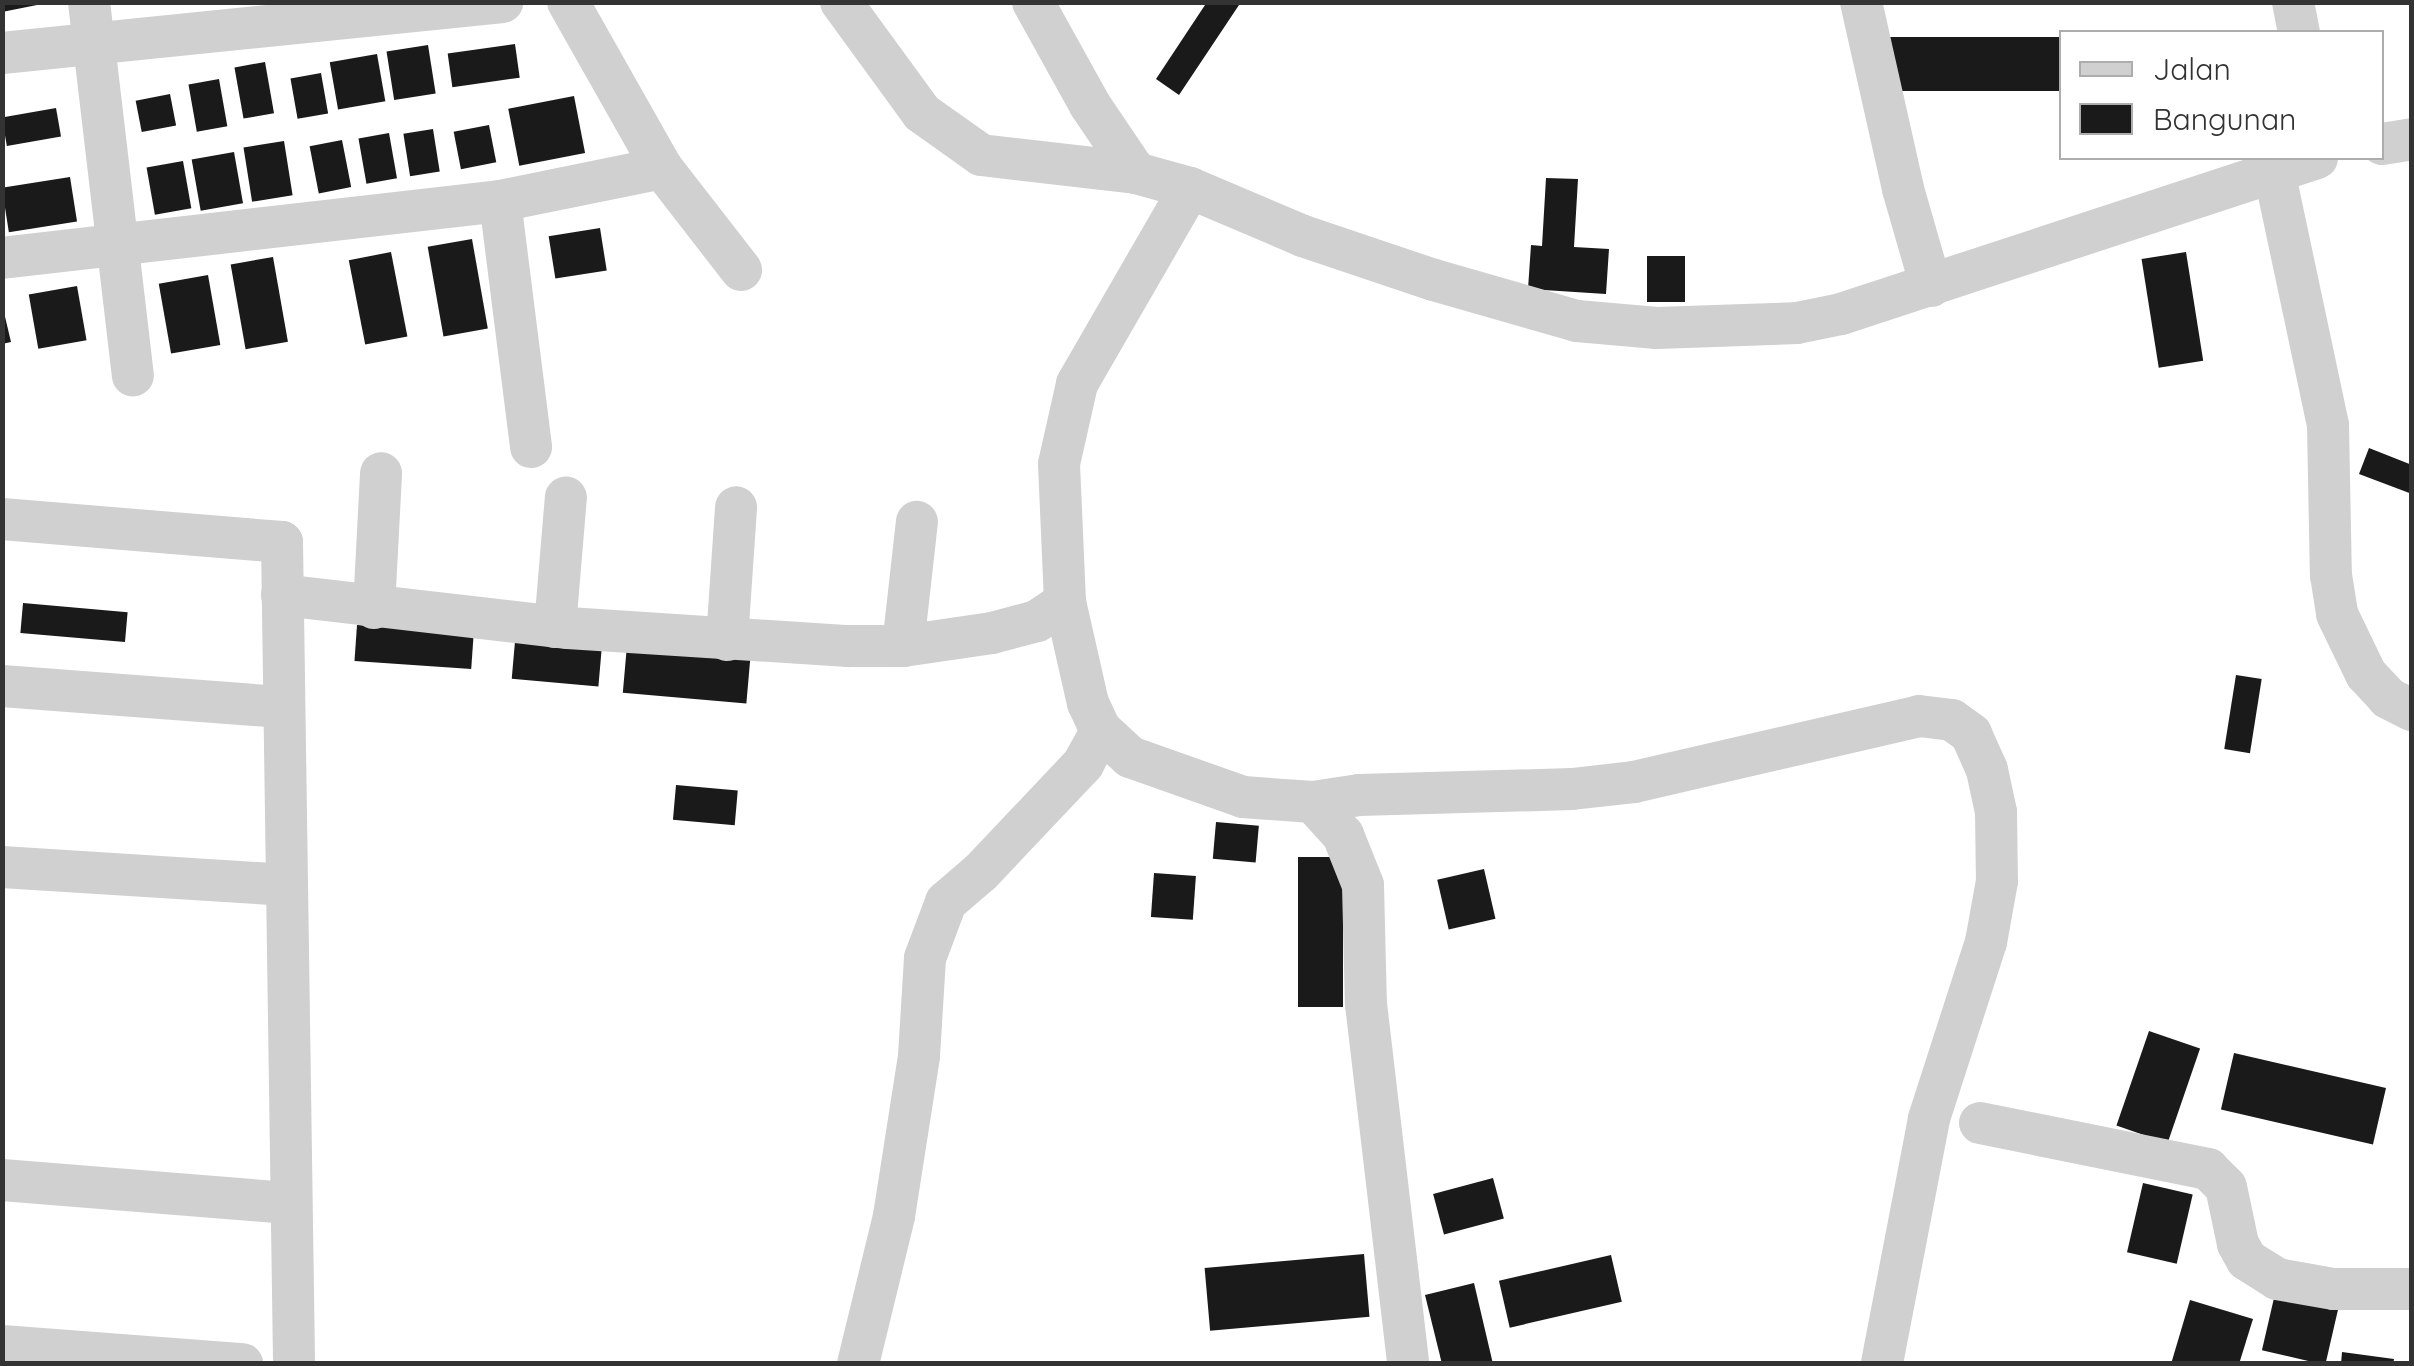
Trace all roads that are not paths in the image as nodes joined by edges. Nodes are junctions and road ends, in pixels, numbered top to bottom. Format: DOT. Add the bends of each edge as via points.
graph roads {
  1 [pos="502,2"];
  2 [pos="568,2"];
  3 [pos="841,2"];
  4 [pos="1033,2"];
  5 [pos="1862,2"];
  6 [pos="2294,2"];
  7 [pos="92,22"];
  8 [pos="2299,30"];
  9 [pos="2,53"];
  10 [pos="2412,139"];
  11 [pos="2384,144"];
  12 [pos="2310,160"];
  13 [pos="662,168"];
  14 [pos="2274,171"];
  15 [pos="1136,172"];
  16 [pos="1190,188"];
  17 [pos="500,200"];
  18 [pos="118,243"];
  19 [pos="2,258"];
  20 [pos="740,270"];
  21 [pos="1931,286"];
  22 [pos="133,375"];
  23 [pos="531,447"];
  24 [pos="380,472"];
  25 [pos="566,497"];
  26 [pos="736,507"];
  27 [pos="2,518"];
  28 [pos="917,522"];
  29 [pos="282,595"];
  30 [pos="1065,602"];
  31 [pos="374,608"];
  32 [pos="556,627"];
  33 [pos="728,640"];
  34 [pos="904,646"];
  35 [pos="2,686"];
  36 [pos="283,707"];
  37 [pos="2412,710"];
  38 [pos="1106,737"];
  39 [pos="1313,802"];
  40 [pos="2,867"];
  41 [pos="286,885"];
  42 [pos="1980,1123"];
  43 [pos="2,1180"];
  44 [pos="291,1203"];
  45 [pos="2412,1289"];
  46 [pos="2,1346"];
  47 [pos="242,1364"];
  48 [pos="294,1364"];
  49 [pos="858,1364"];
  50 [pos="1408,1364"];
  51 [pos="1882,1364"];
  1 -- 7 [label="street"];
  2 -- 13 [label="street"];
  3 -- 15 [label="street" via="922,114 954,139 982,154"];
  4 -- 15 [label="street"];
  5 -- 21 [label="street"];
  6 -- 8 [label="street"];
  7 -- 9 [label="street"];
  7 -- 18 [label="street"];
  10 -- 11 [label="street"];
  12 -- 14 [label="street"];
  13 -- 17 [label="street"];
  13 -- 20 [label="street"];
  14 -- 21 [label="street"];
  14 -- 37 [label="street" via="2328,425 2330,575 2337,614 2366,674 2388,698"];
  15 -- 16 [label="street"];
  16 -- 21 [label="street" via="1303,236 1577,322 1657,328 1797,323"];
  16 -- 30 [label="street" via="1077,384 1059,464"];
  17 -- 18 [label="street"];
  17 -- 23 [label="street"];
  18 -- 19 [label="street"];
  18 -- 22 [label="street"];
  24 -- 31 [label="street"];
  25 -- 32 [label="street"];
  26 -- 33 [label="street"];
  27 -- 29 [label="street" via="282,542"];
  28 -- 34 [label="street"];
  29 -- 31 [label="street"];
  29 -- 36 [label="street"];
  30 -- 34 [label="street" via="1037,621 992,634"];
  30 -- 38 [label="street" via="1088,703"];
  31 -- 32 [label="street"];
  32 -- 33 [label="street"];
  33 -- 34 [label="street"];
  35 -- 36 [label="street"];
  36 -- 41 [label="street"];
  38 -- 39 [label="street" via="1130,757 1243,797"];
  38 -- 49 [label="street" via="1097,738 1083,764 946,902 925,958 894,1216"];
  39 -- 50 [label="street" via="1343,834 1362,885 1366,1004"];
  39 -- 51 [label="street" via="1634,782 1918,716 1952,720 1971,734 1996,812 1997,881 1986,942 1929,1119"];
  40 -- 41 [label="street"];
  41 -- 44 [label="street"];
  42 -- 45 [label="street" via="2208,1169 2226,1187 2248,1260 2277,1279 2334,1289"];
  43 -- 44 [label="street"];
  44 -- 48 [label="street"];
  46 -- 47 [label="street"];
}
